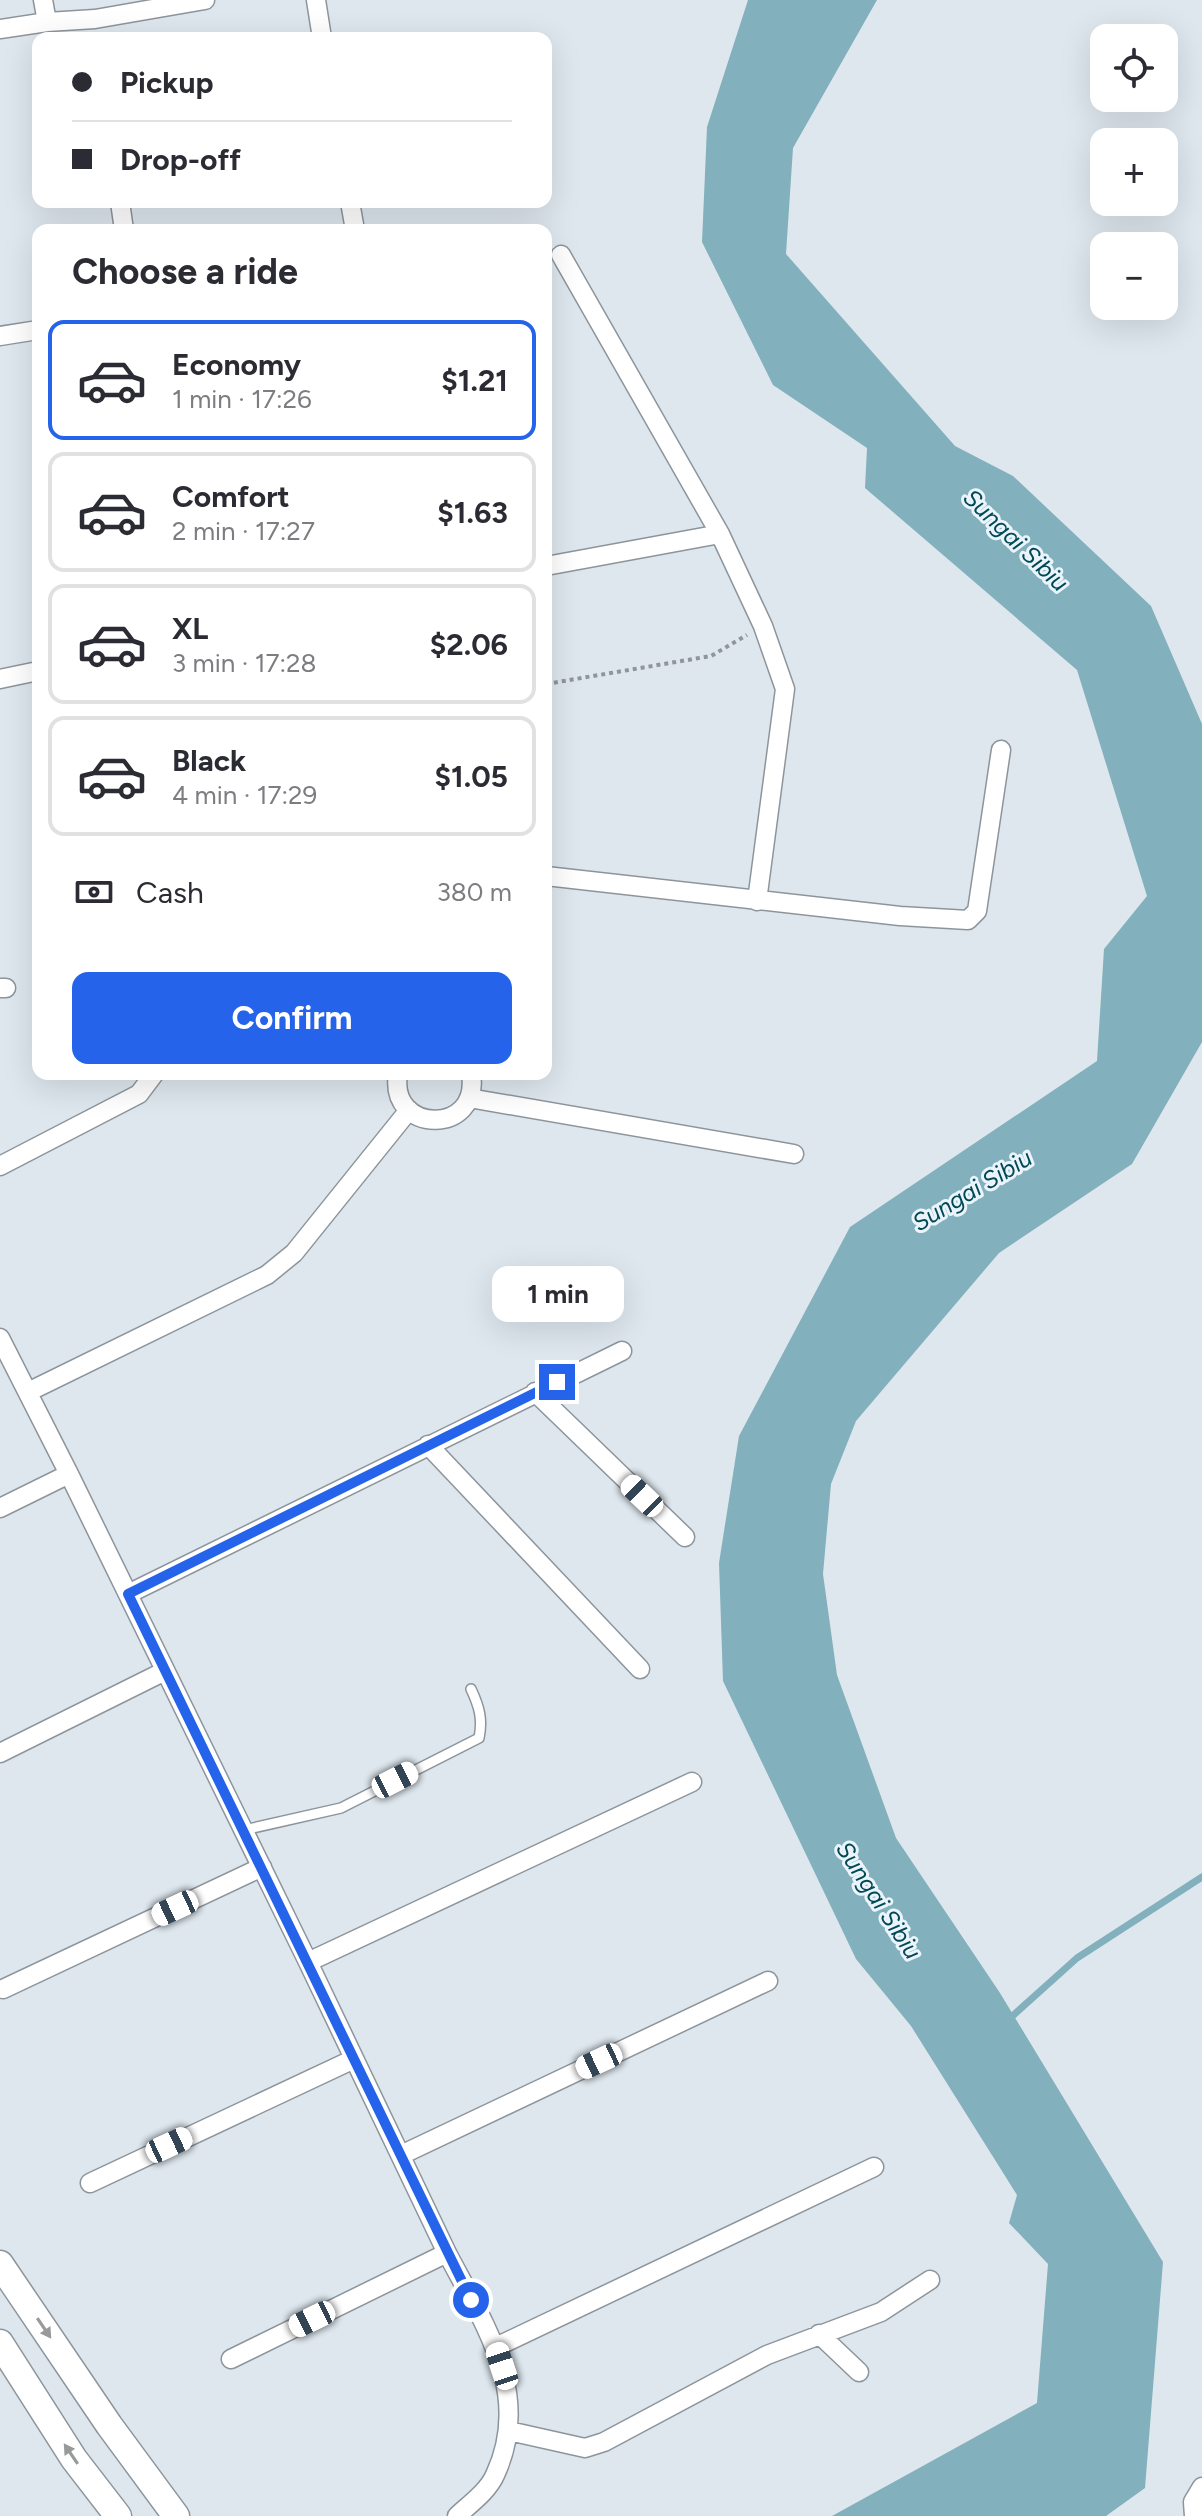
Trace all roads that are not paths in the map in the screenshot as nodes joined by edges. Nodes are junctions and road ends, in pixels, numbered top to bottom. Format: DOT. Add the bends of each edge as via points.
graph roads {
  1 [pos="43,0"];
  2 [pos="205,0"];
  3 [pos="316,0"];
  4 [pos="47,22"];
  5 [pos="0,29"];
  6 [pos="96,29"];
  7 [pos="321,32"];
  8 [pos="561,255"];
  9 [pos="32,331"];
  10 [pos="0,336"];
  11 [pos="720,534"];
  12 [pos="552,565"];
  13 [pos="32,672"];
  14 [pos="0,679"];
  15 [pos="1001,750"];
  16 [pos="552,877"];
  17 [pos="757,901"];
  18 [pos="150,1080"];
  19 [pos="399,1080"];
  20 [pos="470,1080"];
  21 [pos="469,1098"];
  22 [pos="409,1110"];
  23 [pos="794,1154"];
  24 [pos="0,1166"];
  25 [pos="0,1338"];
  26 [pos="622,1351"];
  27 [pos="28,1392"];
  28 [pos="535,1392"];
  29 [pos="428,1445"];
  30 [pos="69,1474"];
  31 [pos="0,1508"];
  32 [pos="685,1537"];
  33 [pos="128,1594"];
  34 [pos="640,1669"];
  35 [pos="165,1671"];
  36 [pos="471,1689"];
  37 [pos="0,1753"];
  38 [pos="692,1782"];
  39 [pos="244,1830"];
  40 [pos="262,1867"];
  41 [pos="308,1962"];
  42 [pos="768,1981"];
  43 [pos="3,1989"];
  44 [pos="354,2059"];
  45 [pos="401,2155"];
  46 [pos="874,2167"];
  47 [pos="90,2183"];
  48 [pos="447,2253"];
  49 [pos="0,2264"];
  50 [pos="930,2280"];
  51 [pos="819,2334"];
  52 [pos="0,2343"];
  53 [pos="496,2347"];
  54 [pos="231,2359"];
  55 [pos="859,2372"];
  56 [pos="509,2431"];
  57 [pos="1202,2487"];
  58 [pos="118,2516"];
  59 [pos="176,2516"];
  60 [pos="457,2516"];
  61 [pos="1194,2516"];
  1 -- 4 [label="street"];
  2 -- 6 [label="street"];
  3 -- 7 [label="street"];
  4 -- 5 [label="street"];
  4 -- 6 [label="street"];
  8 -- 11 [label="street"];
  9 -- 10 [label="street"];
  11 -- 12 [label="street"];
  11 -- 17 [label="street" via="763,626 785,689"];
  13 -- 14 [label="street"];
  15 -- 17 [label="street" via="977,911 968,920"];
  16 -- 17 [label="street"];
  18 -- 24 [label="street" via="139,1094"];
  19 -- 22 [label="street" via="400,1097"];
  20 -- 21 [label="street"];
  21 -- 22 [label="street" via="443,1120 421,1118"];
  21 -- 23 [label="street"];
  22 -- 27 [label="street" via="294,1253 267,1275"];
  25 -- 27 [label="street"];
  26 -- 28 [label="street"];
  27 -- 30 [label="street"];
  28 -- 29 [label="street"];
  28 -- 32 [label="street"];
  29 -- 33 [label="street"];
  29 -- 34 [label="street"];
  30 -- 31 [label="street"];
  30 -- 33 [label="street"];
  33 -- 35 [label="street"];
  35 -- 37 [label="street"];
  35 -- 39 [label="street"];
  36 -- 39 [label="lane" via="480,1711 479,1738 341,1808"];
  38 -- 41 [label="street"];
  39 -- 40 [label="street"];
  40 -- 41 [label="street"];
  40 -- 43 [label="street"];
  41 -- 44 [label="street"];
  42 -- 45 [label="street"];
  44 -- 45 [label="street"];
  44 -- 47 [label="street"];
  45 -- 48 [label="street"];
  46 -- 53 [label="street"];
  48 -- 53 [label="street"];
  48 -- 54 [label="street"];
  49 -- 59 [label="street, one-way"];
  50 -- 51 [label="street" via="881,2312"];
  51 -- 55 [label="street"];
  51 -- 56 [label="street" via="585,2448"];
  58 -- 52 [label="street, one-way" via="74,2459"];
  53 -- 56 [label="street" via="507,2384"];
  56 -- 60 [label="street" via="495,2477"];
  57 -- 61 [label="street" via="1193,2502"];
}
